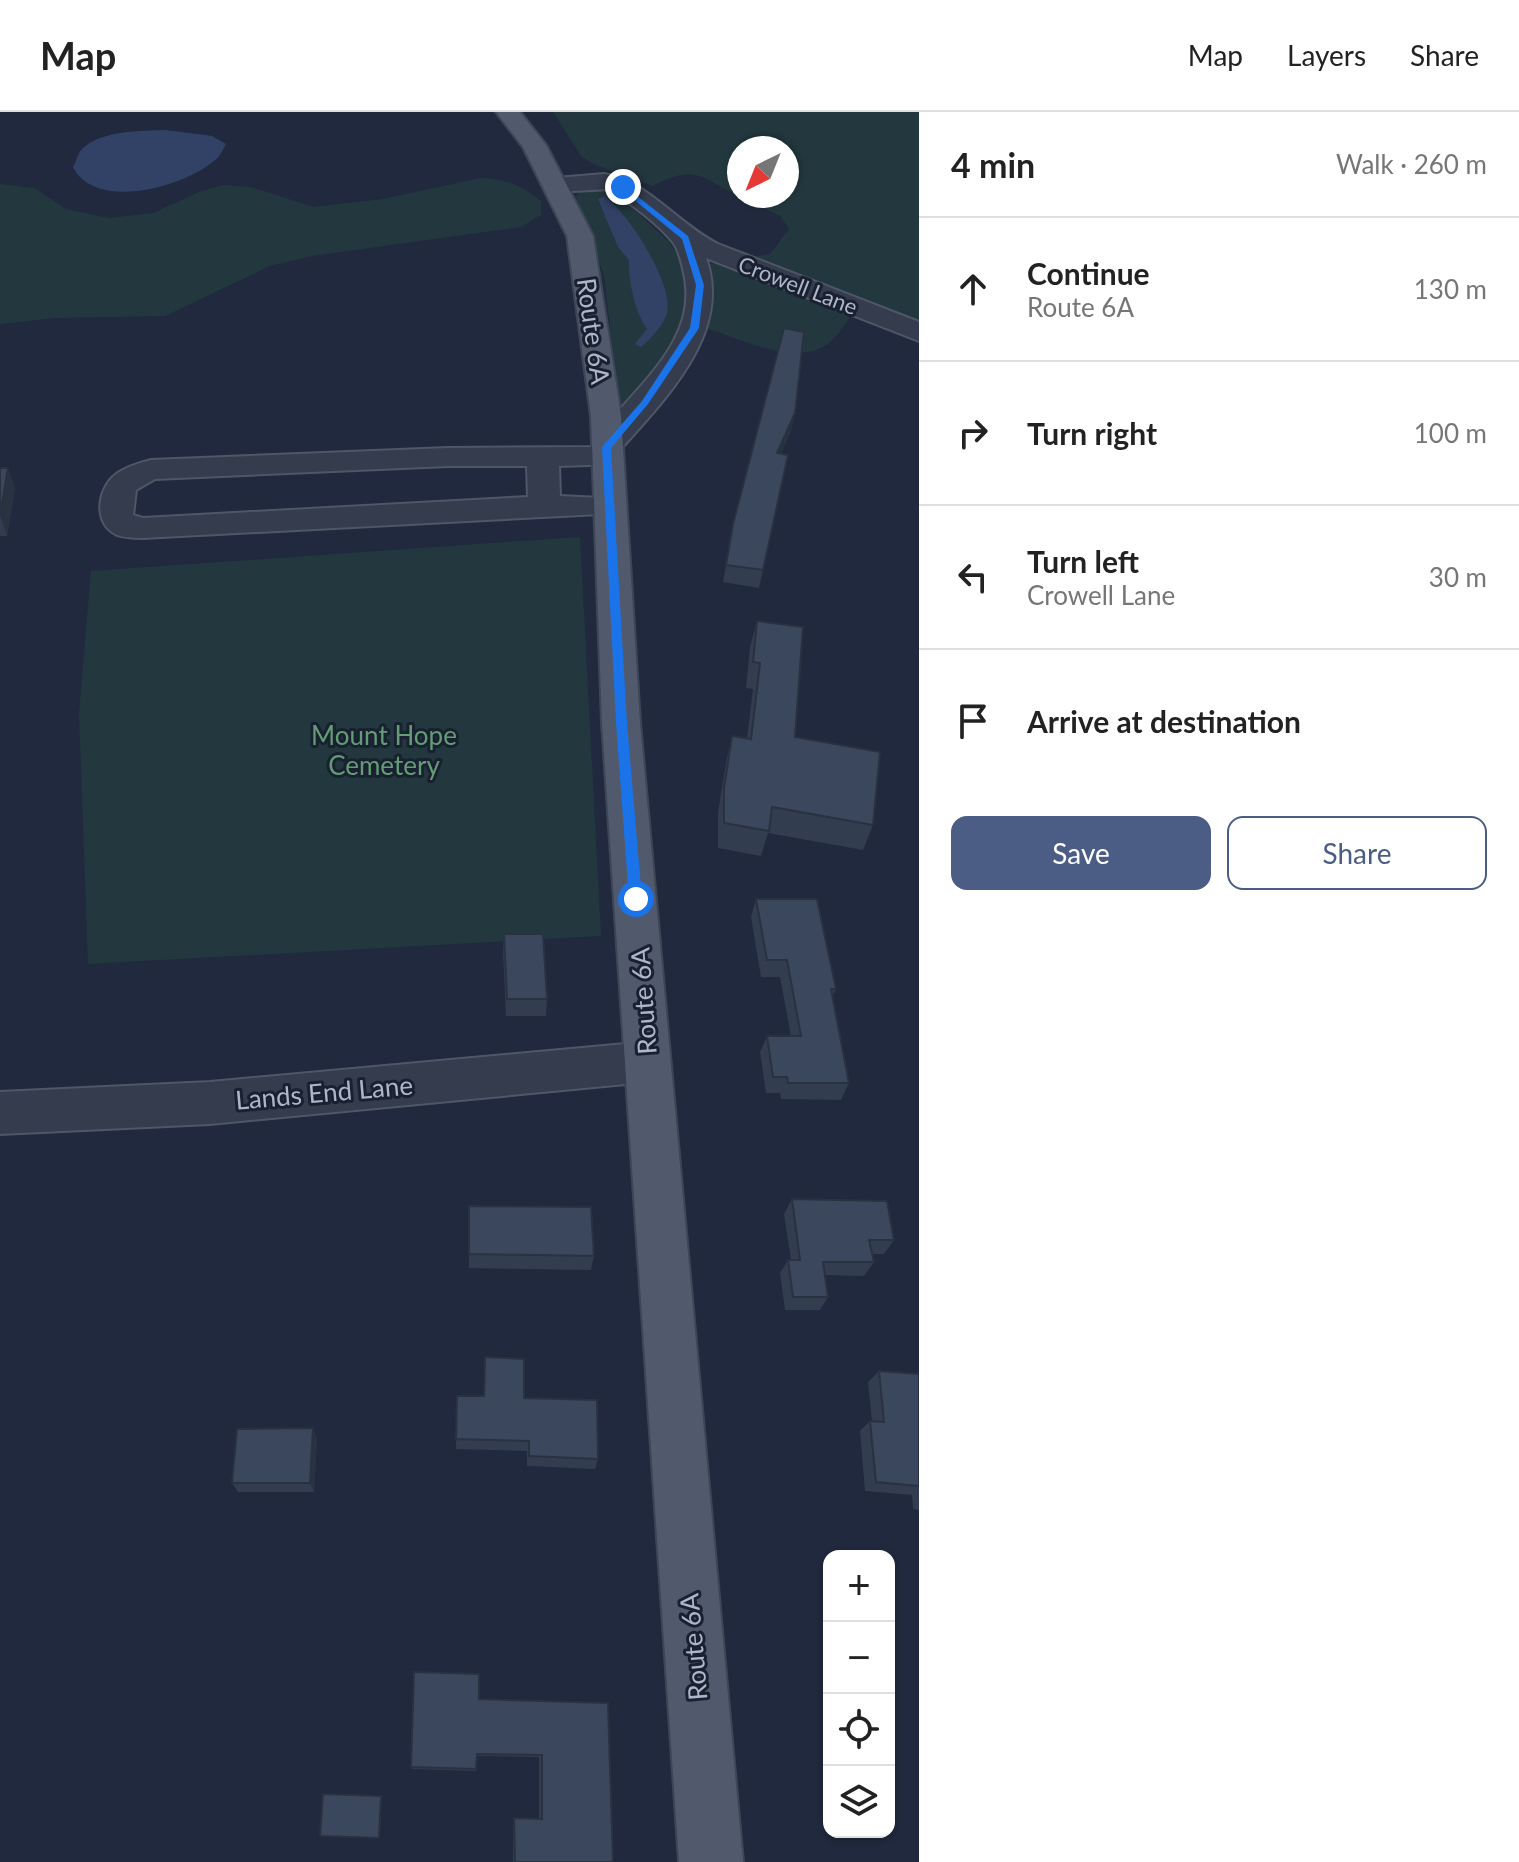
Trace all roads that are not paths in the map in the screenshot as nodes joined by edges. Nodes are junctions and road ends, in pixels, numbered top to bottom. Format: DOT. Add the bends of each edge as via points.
graph roads {
  1 [pos="508,112"];
  2 [pos="554,184"];
  3 [pos="685,238"];
  4 [pos="919,332"];
  5 [pos="607,452"];
  6 [pos="543,456"];
  7 [pos="544,506"];
  8 [pos="608,506"];
  9 [pos="647,1062"];
  10 [pos="0,1113"];
  11 [pos="711,1862"];
  1 -- 2 [label="main road, Route 6A" via="534,145"];
  2 -- 3 [label="street, Crowell Lane" via="618,183"];
  2 -- 5 [label="main road, Route 6A" via="580,236"];
  3 -- 4 [label="street, Crowell Lane"];
  3 -- 5 [label="street" via="700,285 694,328"];
  5 -- 6 [label="street"];
  5 -- 8 [label="main road, Route 6A"];
  6 -- 7 [label="street"];
  6 -- 7 [label="street" via="167,469 137,475 124,482 116,496 117,519 127,527 143,528"];
  7 -- 8 [label="street"];
  8 -- 9 [label="main road, Route 6A"];
  9 -- 10 [label="street, Lands End Lane" via="210,1103"];
  9 -- 11 [label="main road, Route 6A"];
}
